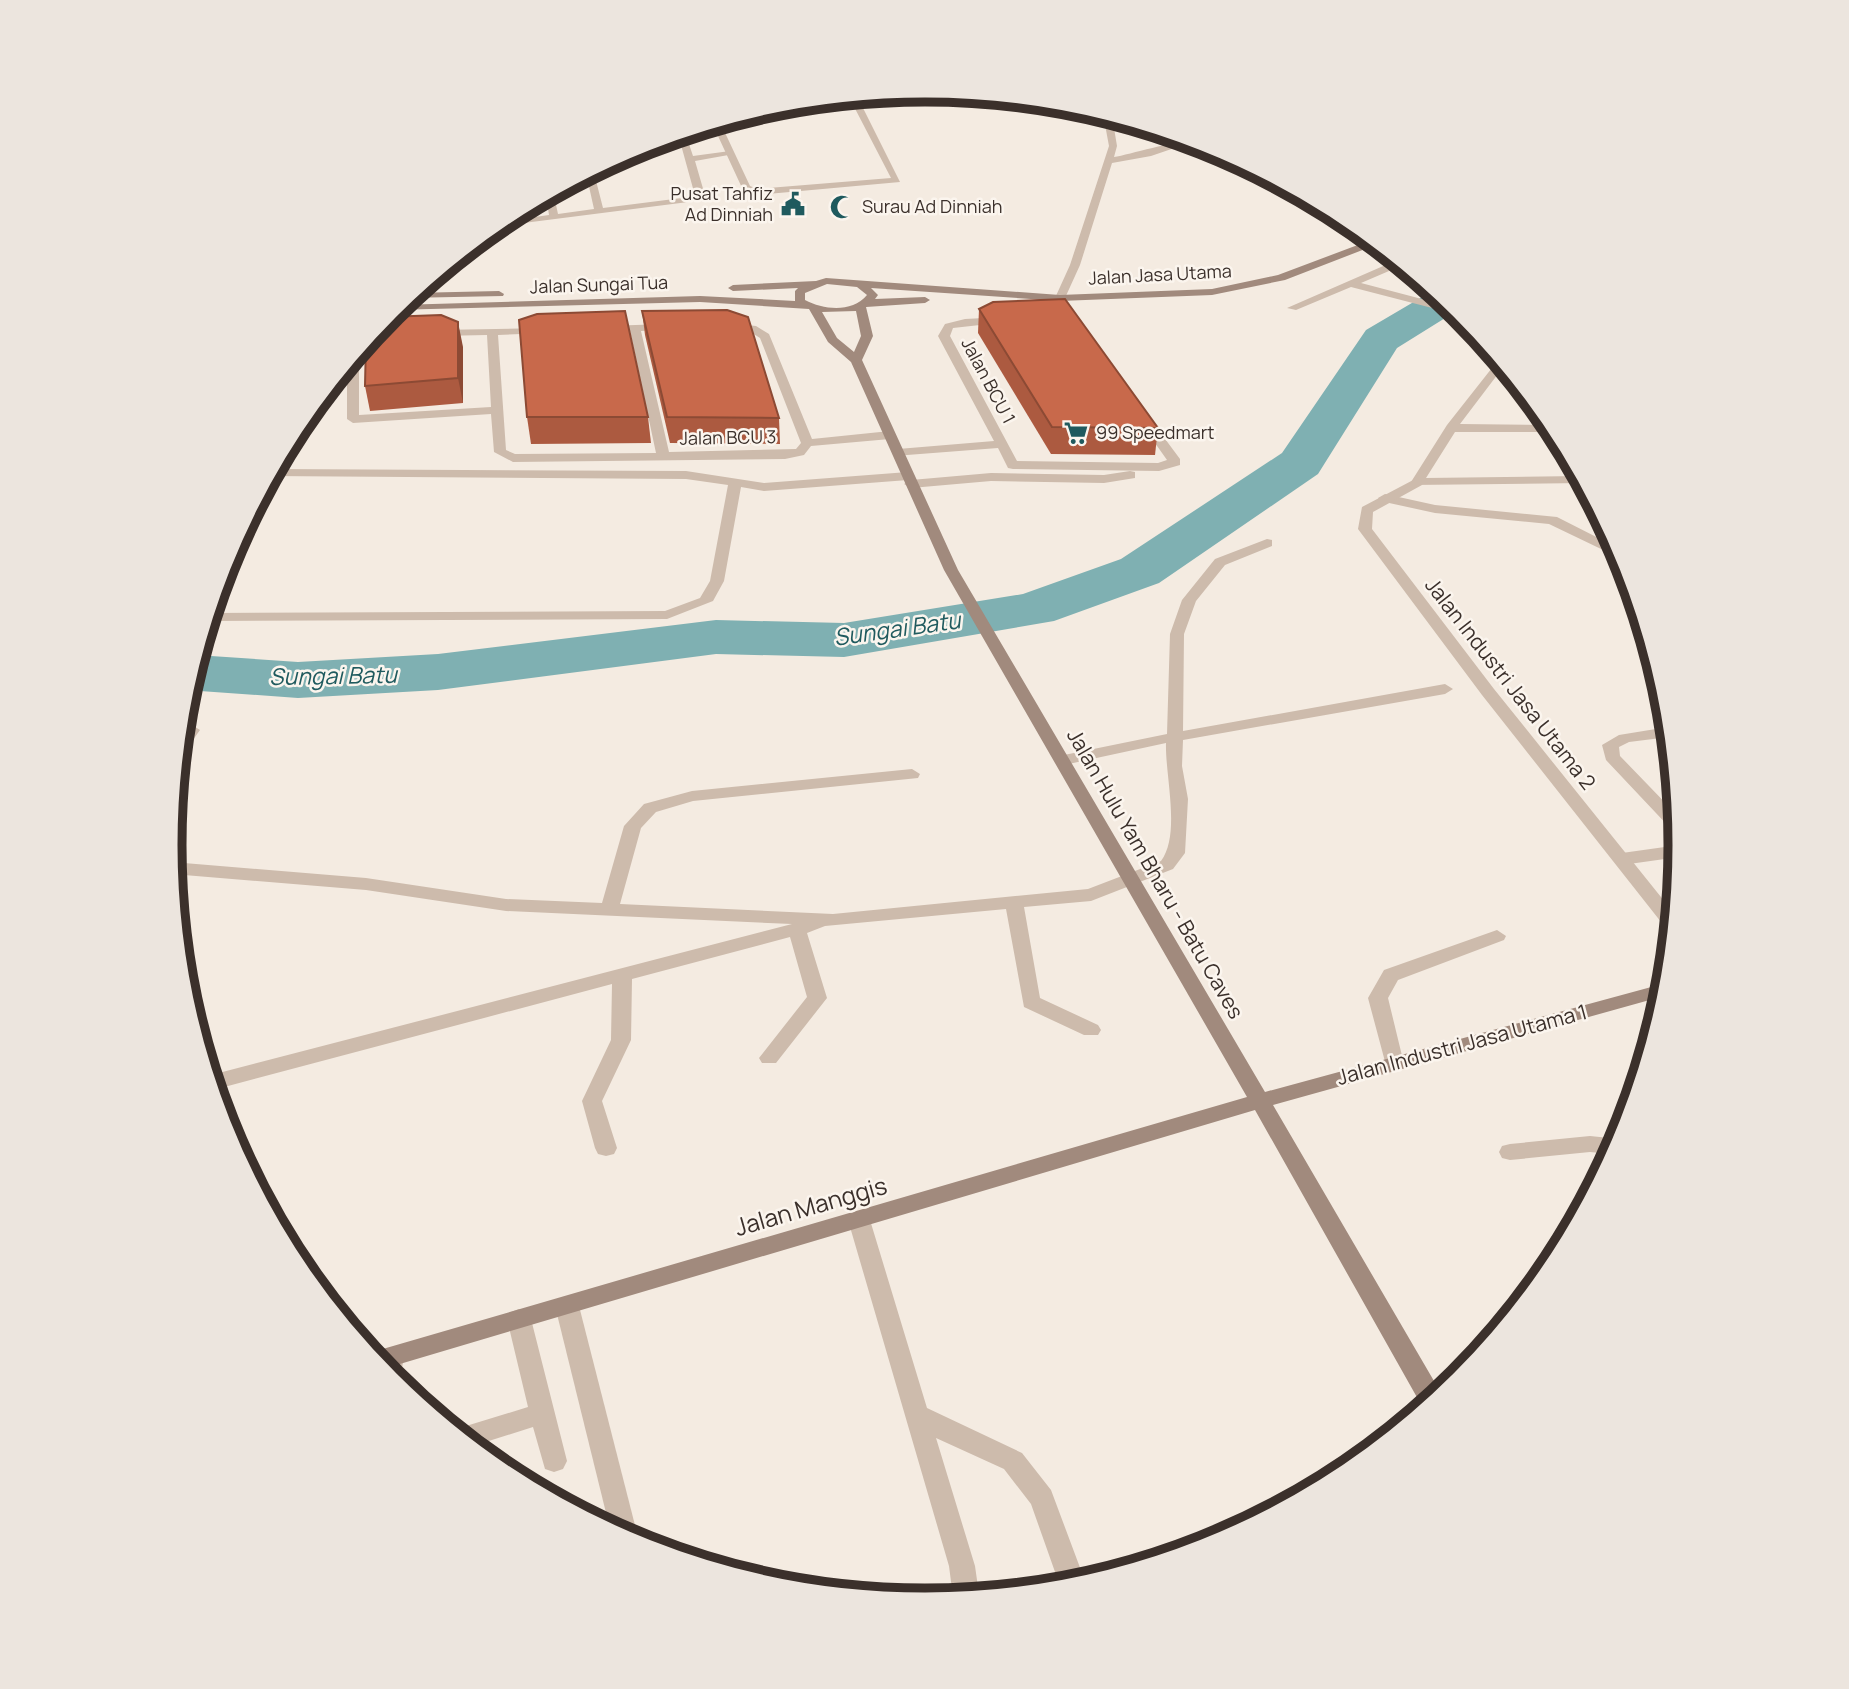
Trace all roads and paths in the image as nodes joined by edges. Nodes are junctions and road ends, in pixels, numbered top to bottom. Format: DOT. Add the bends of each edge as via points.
graph roads {
  1 [pos="858,105"];
  2 [pos="1109,125"];
  3 [pos="720,131"];
  4 [pos="685,142"];
  5 [pos="1175,145"];
  6 [pos="730,154"];
  7 [pos="690,159"];
  8 [pos="1107,161"];
  9 [pos="592,180"];
  10 [pos="551,202"];
  11 [pos="598,211"];
  12 [pos="554,217"];
  13 [pos="521,222"];
  14 [pos="1364,246"];
  15 [pos="1390,266"];
  16 [pos="1350,283"];
  17 [pos="815,284"];
  18 [pos="860,284"];
  19 [pos="425,296"];
  20 [pos="1022,296"];
  21 [pos="1060,299"];
  22 [pos="864,304"];
  23 [pos="810,306"];
  24 [pos="412,307"];
  25 [pos="1437,307"];
  26 [pos="1292,308"];
  27 [pos="1017,319"];
  28 [pos="712,326"];
  29 [pos="673,327"];
  30 [pos="635,328"];
  31 [pos="1077,328"];
  32 [pos="596,329"];
  33 [pos="557,331"];
  34 [pos="492,332"];
  35 [pos="421,334"];
  36 [pos="856,360"];
  37 [pos="1495,369"];
  38 [pos="353,370"];
  39 [pos="1134,406"];
  40 [pos="498,410"];
  41 [pos="1451,428"];
  42 [pos="1540,429"];
  43 [pos="890,435"];
  44 [pos="807,443"];
  45 [pos="1002,444"];
  46 [pos="898,453"];
  47 [pos="663,456"];
  48 [pos="281,473"];
  49 [pos="1133,474"];
  50 [pos="910,480"];
  51 [pos="1572,480"];
  52 [pos="1417,481"];
  53 [pos="735,484"];
  54 [pos="1385,498"];
  55 [pos="1267,543"];
  56 [pos="1605,547"];
  57 [pos="218,617"];
  58 [pos="1444,690"];
  59 [pos="1659,733"];
  60 [pos="1174,737"];
  61 [pos="1064,760"];
  62 [pos="912,774"];
  63 [pos="1667,814"];
  64 [pos="1668,853"];
  65 [pos="1622,859"];
  66 [pos="183,869"];
  67 [pos="1133,878"];
  68 [pos="1014,904"];
  69 [pos="608,909"];
  70 [pos="1664,913"];
  71 [pos="833,919"];
  72 [pos="797,929"];
  73 [pos="1497,936"];
  74 [pos="622,975"];
  75 [pos="1652,993"];
  76 [pos="1091,1030"];
  77 [pos="769,1058"];
  78 [pos="1394,1064"];
  79 [pos="220,1081"];
  80 [pos="1259,1101"];
  81 [pos="1606,1139"];
  82 [pos="1590,1144"];
  83 [pos="1604,1145"];
  84 [pos="606,1148"];
  85 [pos="1510,1152"];
  86 [pos="859,1220"];
  87 [pos="567,1306"];
  88 [pos="519,1319"];
  89 [pos="392,1363"];
  90 [pos="1427,1392"];
  91 [pos="541,1414"];
  92 [pos="915,1414"];
  93 [pos="473,1435"];
  94 [pos="554,1461"];
  95 [pos="621,1523"];
  96 [pos="1069,1573"];
  97 [pos="965,1586"];
  1 -- 6 [label="street" via="897,180 756,192 746,188"];
  2 -- 8 [label="street" via="1113,146"];
  3 -- 6 [label="street"];
  4 -- 7 [label="street"];
  5 -- 8 [label="street"];
  6 -- 7 [label="street"];
  7 -- 11 [label="street" via="699,192 693,199"];
  8 -- 21 [label="street"];
  9 -- 11 [label="street"];
  10 -- 12 [label="street"];
  11 -- 12 [label="street"];
  12 -- 13 [label="street"];
  14 -- 21 [label="main road, Jalan Jasa Utama" via="1249,287"];
  15 -- 16 [label="street"];
  16 -- 25 [label="street"];
  16 -- 26 [label="street"];
  17 -- 18 [label="main road, Jalan Sungai Tua"];
  17 -- 19 [label="main road, Jalan Sungai Tua"];
  17 -- 23 [label="main road" via="800,291 800,301"];
  18 -- 20 [label="main road, Jalan Jasa Utama"];
  18 -- 22 [label="main road" via="873,295"];
  20 -- 21 [label="main road, Jalan Jasa Utama"];
  20 -- 22 [label="main road, Jalan Jasa Utama"];
  21 -- 31 [label="street" via="1062,317"];
  22 -- 23 [label="main road, Jalan Sungai Tua" via="837,310"];
  22 -- 36 [label="main road" via="867,336"];
  23 -- 24 [label="main road, Jalan Sungai Tua" via="700,299"];
  23 -- 36 [label="main road, Jalan Hulu Yam Bharu - Batu Caves" via="832,340"];
  27 -- 45 [label="street, Jalan BCU 1" via="965,322 948,326 944,336"];
  28 -- 44 [label="street, Jalan BCU 3" via="752,328 765,336"];
  29 -- 30 [label="street"];
  30 -- 32 [label="street"];
  30 -- 47 [label="street"];
  33 -- 34 [label="street"];
  34 -- 35 [label="street"];
  34 -- 40 [label="street, Jalan BCU 3"];
  36 -- 43 [label="main road, Jalan Hulu Yam Bharu - Batu Caves"];
  37 -- 41 [label="street"];
  38 -- 40 [label="street" via="354,419"];
  39 -- 45 [label="street, Jalan BCU 1" via="1175,461 1158,467 1013,464"];
  40 -- 47 [label="street, Jalan BCU 3" via="500,452 513,458"];
  41 -- 42 [label="street"];
  41 -- 52 [label="street"];
  43 -- 44 [label="street"];
  43 -- 46 [label="main road, Jalan Hulu Yam Bharu - Batu Caves"];
  44 -- 47 [label="street, Jalan BCU 3" via="800,452 785,455"];
  45 -- 46 [label="street"];
  46 -- 50 [label="main road, Jalan Hulu Yam Bharu - Batu Caves"];
  48 -- 53 [label="street" via="686,475"];
  49 -- 50 [label="street" via="1104,480"];
  50 -- 53 [label="street"];
  50 -- 61 [label="main road, Jalan Hulu Yam Bharu - Batu Caves" via="951,570"];
  51 -- 52 [label="street"];
  52 -- 54 [label="street, Jalan Industri Jasa Utama 2"];
  53 -- 57 [label="street" via="717,581 706,601 667,615"];
  54 -- 56 [label="street" via="1435,509 1552,520"];
  54 -- 65 [label="street, Jalan Industri Jasa Utama 2" via="1367,510 1365,529"];
  55 -- 60 [label="street" via="1220,562 1188,600 1177,634"];
  58 -- 60 [label="street"];
  59 -- 63 [label="street" via="1610,745 1612,757"];
  60 -- 61 [label="street"];
  60 -- 67 [label="street" via="1180,799 1176,853 1167,865"];
  61 -- 67 [label="main road, Jalan Hulu Yam Bharu - Batu Caves"];
  62 -- 69 [label="street" via="692,796 650,808 633,826"];
  64 -- 65 [label="street"];
  65 -- 70 [label="street, Jalan Industri Jasa Utama 2"];
  66 -- 69 [label="street" via="366,884 506,905"];
  67 -- 68 [label="street" via="1091,895"];
  67 -- 80 [label="main road, Jalan Hulu Yam Bharu - Batu Caves"];
  68 -- 71 [label="street"];
  68 -- 76 [label="street" via="1031,1002"];
  69 -- 71 [label="street"];
  71 -- 72 [label="street"];
  72 -- 74 [label="street"];
  72 -- 77 [label="street" via="817,999"];
  73 -- 78 [label="street" via="1391,975 1378,998"];
  74 -- 79 [label="street"];
  74 -- 84 [label="street" via="621,1040 592,1101"];
  75 -- 78 [label="main road, Jalan Industri Jasa Utama 1"];
  78 -- 80 [label="main road, Jalan Industri Jasa Utama 1"];
  80 -- 86 [label="main road, Jalan Manggis"];
  80 -- 90 [label="main road, Jalan Hulu Yam Bharu - Batu Caves"];
  81 -- 82 [label="street"];
  82 -- 83 [label="street"];
  82 -- 85 [label="street"];
  86 -- 87 [label="main road, Jalan Manggis"];
  86 -- 92 [label="street"];
  87 -- 88 [label="main road, Jalan Manggis"];
  87 -- 95 [label="street"];
  88 -- 89 [label="main road, Jalan Manggis"];
  88 -- 91 [label="street"];
  91 -- 93 [label="street"];
  91 -- 94 [label="street"];
  92 -- 96 [label="street" via="1013,1461 1042,1498"];
  92 -- 97 [label="street"];
}
